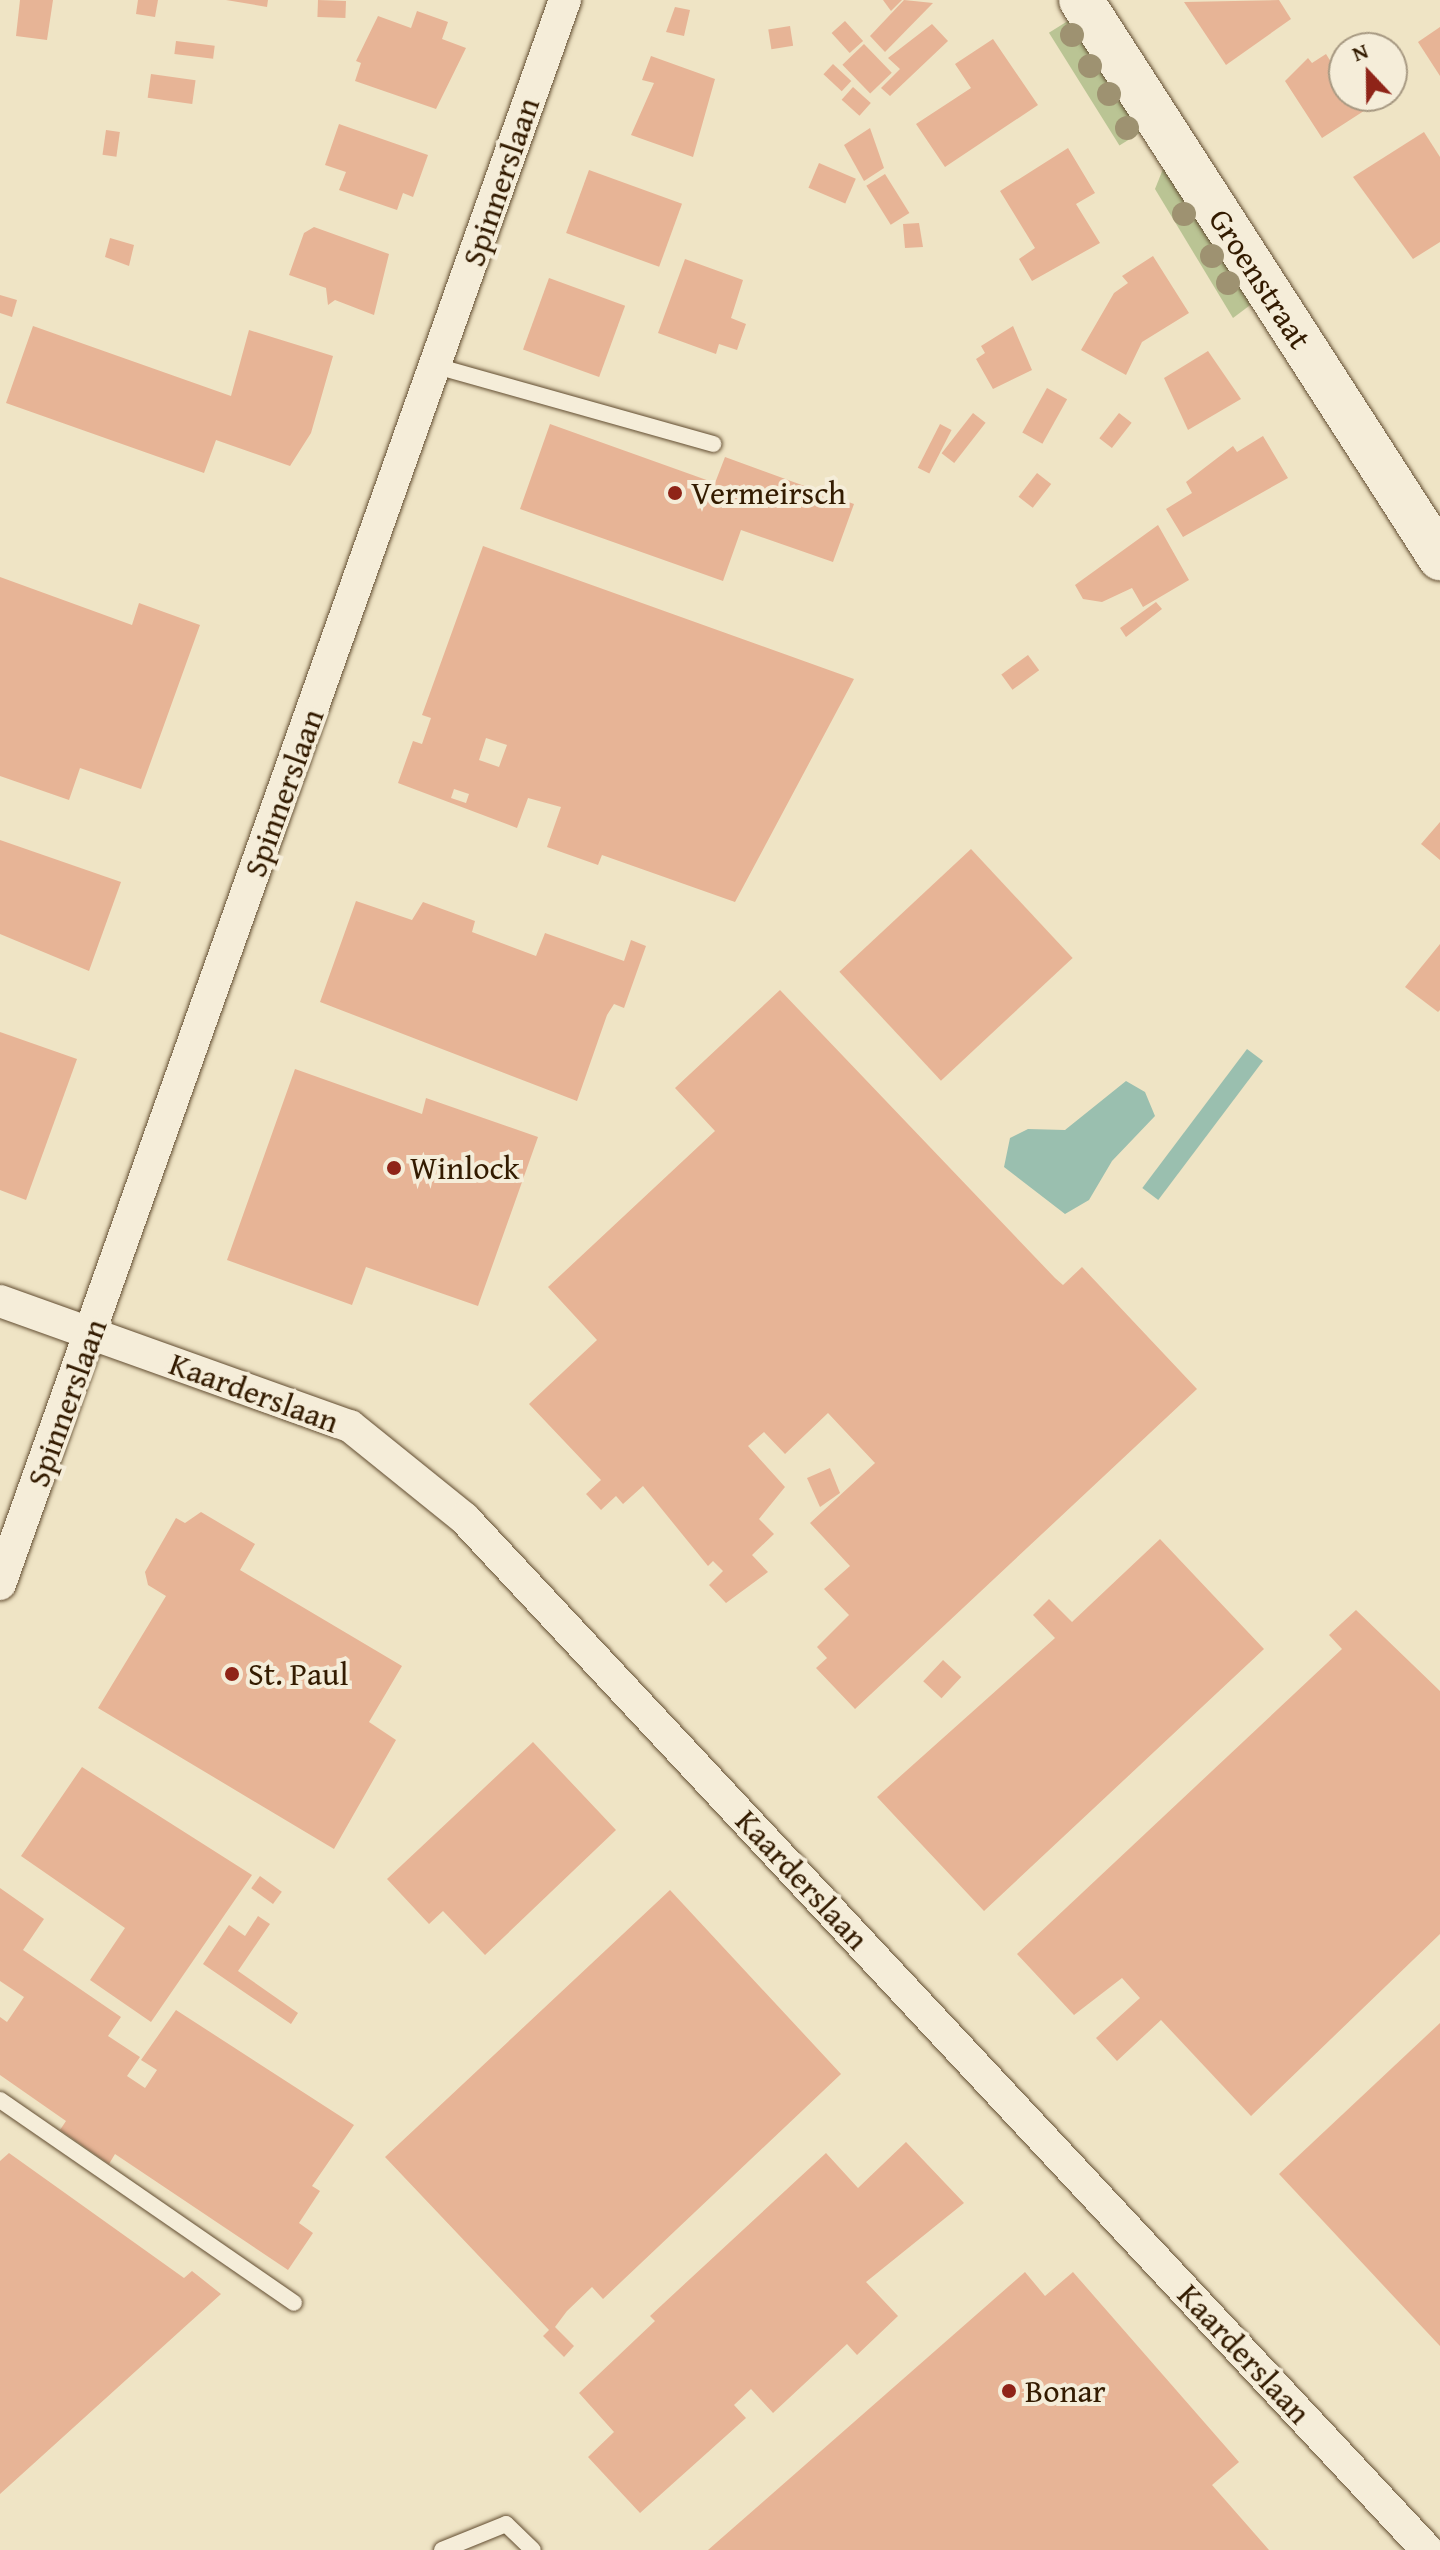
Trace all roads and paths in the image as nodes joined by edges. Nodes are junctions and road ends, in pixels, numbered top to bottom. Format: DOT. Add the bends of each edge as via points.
graph roads {
  1 [pos="565,0"];
  2 [pos="1081,0"];
  3 [pos="436,366"];
  4 [pos="713,444"];
  5 [pos="1440,558"];
  6 [pos="0,1301"];
  7 [pos="92,1335"];
  8 [pos="0,1584"];
  9 [pos="0,2100"];
  10 [pos="294,2303"];
  11 [pos="442,2550"];
  12 [pos="533,2550"];
  13 [pos="1427,2550"];
  1 -- 3 [label="street, Spinnerslaan"];
  2 -- 5 [label="street, Groenstraat"];
  3 -- 4 [label="lane"];
  3 -- 7 [label="street, Spinnerslaan"];
  6 -- 7 [label="street, Kaarderslaan"];
  7 -- 8 [label="street, Spinnerslaan"];
  7 -- 13 [label="street, Kaarderslaan" via="350,1426 464,1518"];
  9 -- 10 [label="lane"];
  11 -- 12 [label="lane" via="506,2524"];
}
